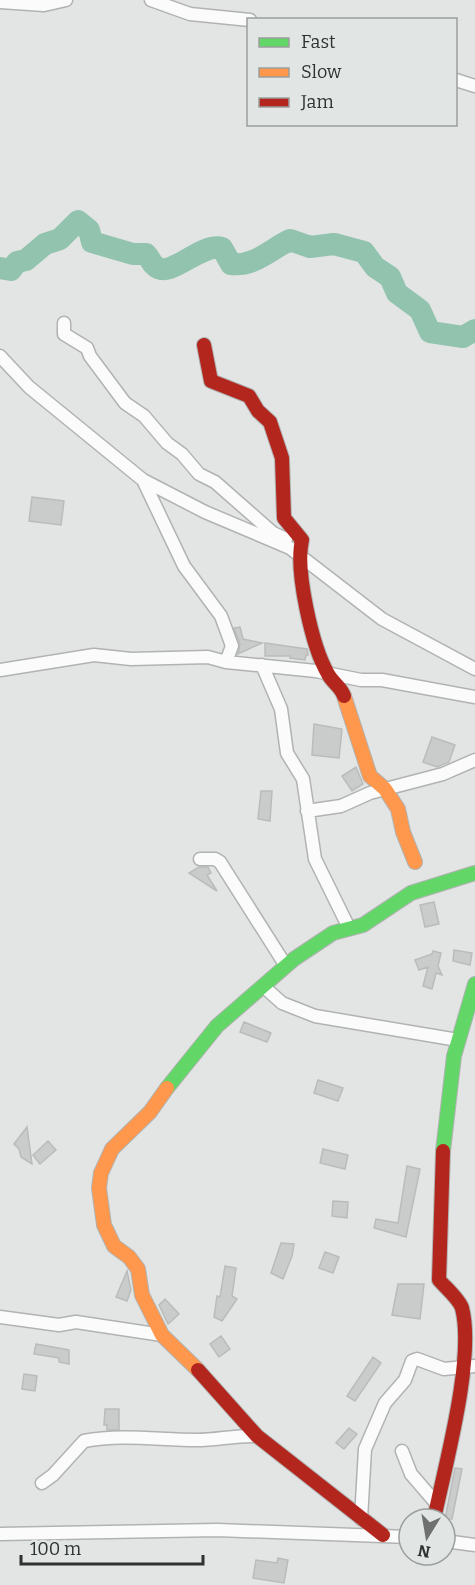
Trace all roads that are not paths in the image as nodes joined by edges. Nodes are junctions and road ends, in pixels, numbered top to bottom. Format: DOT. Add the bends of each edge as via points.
graph roads {
  1 [pos="66,0"];
  2 [pos="151,0"];
  3 [pos="0,2"];
  4 [pos="247,20"];
  5 [pos="457,80"];
  6 [pos="475,86"];
  7 [pos="64,323"];
  8 [pos="204,345"];
  9 [pos="0,357"];
  10 [pos="143,480"];
  11 [pos="299,553"];
  12 [pos="226,662"];
  13 [pos="262,665"];
  14 [pos="475,669"];
  15 [pos="0,670"];
  16 [pos="328,674"];
  17 [pos="475,697"];
  18 [pos="475,760"];
  19 [pos="385,789"];
  20 [pos="307,811"];
  21 [pos="200,859"];
  22 [pos="415,862"];
  23 [pos="475,873"];
  24 [pos="349,928"];
  25 [pos="286,966"];
  26 [pos="475,984"];
  27 [pos="263,986"];
  28 [pos="458,1040"];
  29 [pos="0,1317"];
  30 [pos="162,1335"];
  31 [pos="470,1366"];
  32 [pos="257,1436"];
  33 [pos="402,1452"];
  34 [pos="42,1483"];
  35 [pos="436,1503"];
  36 [pos="436,1507"];
  37 [pos="361,1519"];
  38 [pos="0,1534"];
  39 [pos="383,1535"];
  40 [pos="397,1536"];
  41 [pos="457,1543"];
  42 [pos="475,1545"];
  1 -- 3 [label="street" via="44,5"];
  2 -- 4 [label="street" via="190,14"];
  5 -- 6 [label="street"];
  7 -- 11 [label="street" via="64,334 87,348 125,404 144,416 199,474 215,482"];
  8 -- 11 [label="street" via="211,381 249,396 275,431 282,458 284,518 302,540"];
  9 -- 10 [label="street" via="29,387"];
  10 -- 11 [label="street"];
  10 -- 12 [label="street" via="184,566 221,616 231,646"];
  11 -- 14 [label="street" via="382,619"];
  11 -- 16 [label="street" via="305,606"];
  12 -- 13 [label="street"];
  12 -- 15 [label="street" via="208,657 131,659 94,655"];
  13 -- 16 [label="street"];
  13 -- 20 [label="street" via="280,709 287,753 303,779"];
  16 -- 17 [label="street" via="387,680"];
  16 -- 19 [label="street" via="342,690 370,776"];
  18 -- 19 [label="street" via="443,774"];
  19 -- 20 [label="street" via="341,806"];
  19 -- 22 [label="street" via="398,809"];
  20 -- 24 [label="street" via="315,859"];
  21 -- 25 [label="street" via="220,862"];
  23 -- 24 [label="street" via="411,893 363,925"];
  24 -- 25 [label="street" via="333,933"];
  25 -- 27 [label="street"];
  26 -- 28 [label="street"];
  27 -- 28 [label="street" via="282,1003 315,1016"];
  27 -- 30 [label="street" via="196,1049 150,1112 112,1149 101,1173 104,1225 114,1246 138,1269 142,1295"];
  28 -- 31 [label="street" via="442,1152 439,1280 462,1306 466,1317"];
  29 -- 30 [label="street" via="58,1325 86,1323"];
  30 -- 32 [label="street" via="218,1390"];
  31 -- 35 [label="street"];
  31 -- 37 [label="street" via="444,1369 417,1359 411,1361 405,1380 385,1403 365,1449"];
  32 -- 34 [label="street" via="84,1441"];
  32 -- 37 [label="street"];
  33 -- 35 [label="street" via="411,1474"];
  35 -- 36 [label="street"];
  37 -- 39 [label="street"];
  38 -- 39 [label="street" via="217,1530"];
  39 -- 40 [label="street"];
  41 -- 42 [label="street"];
}
